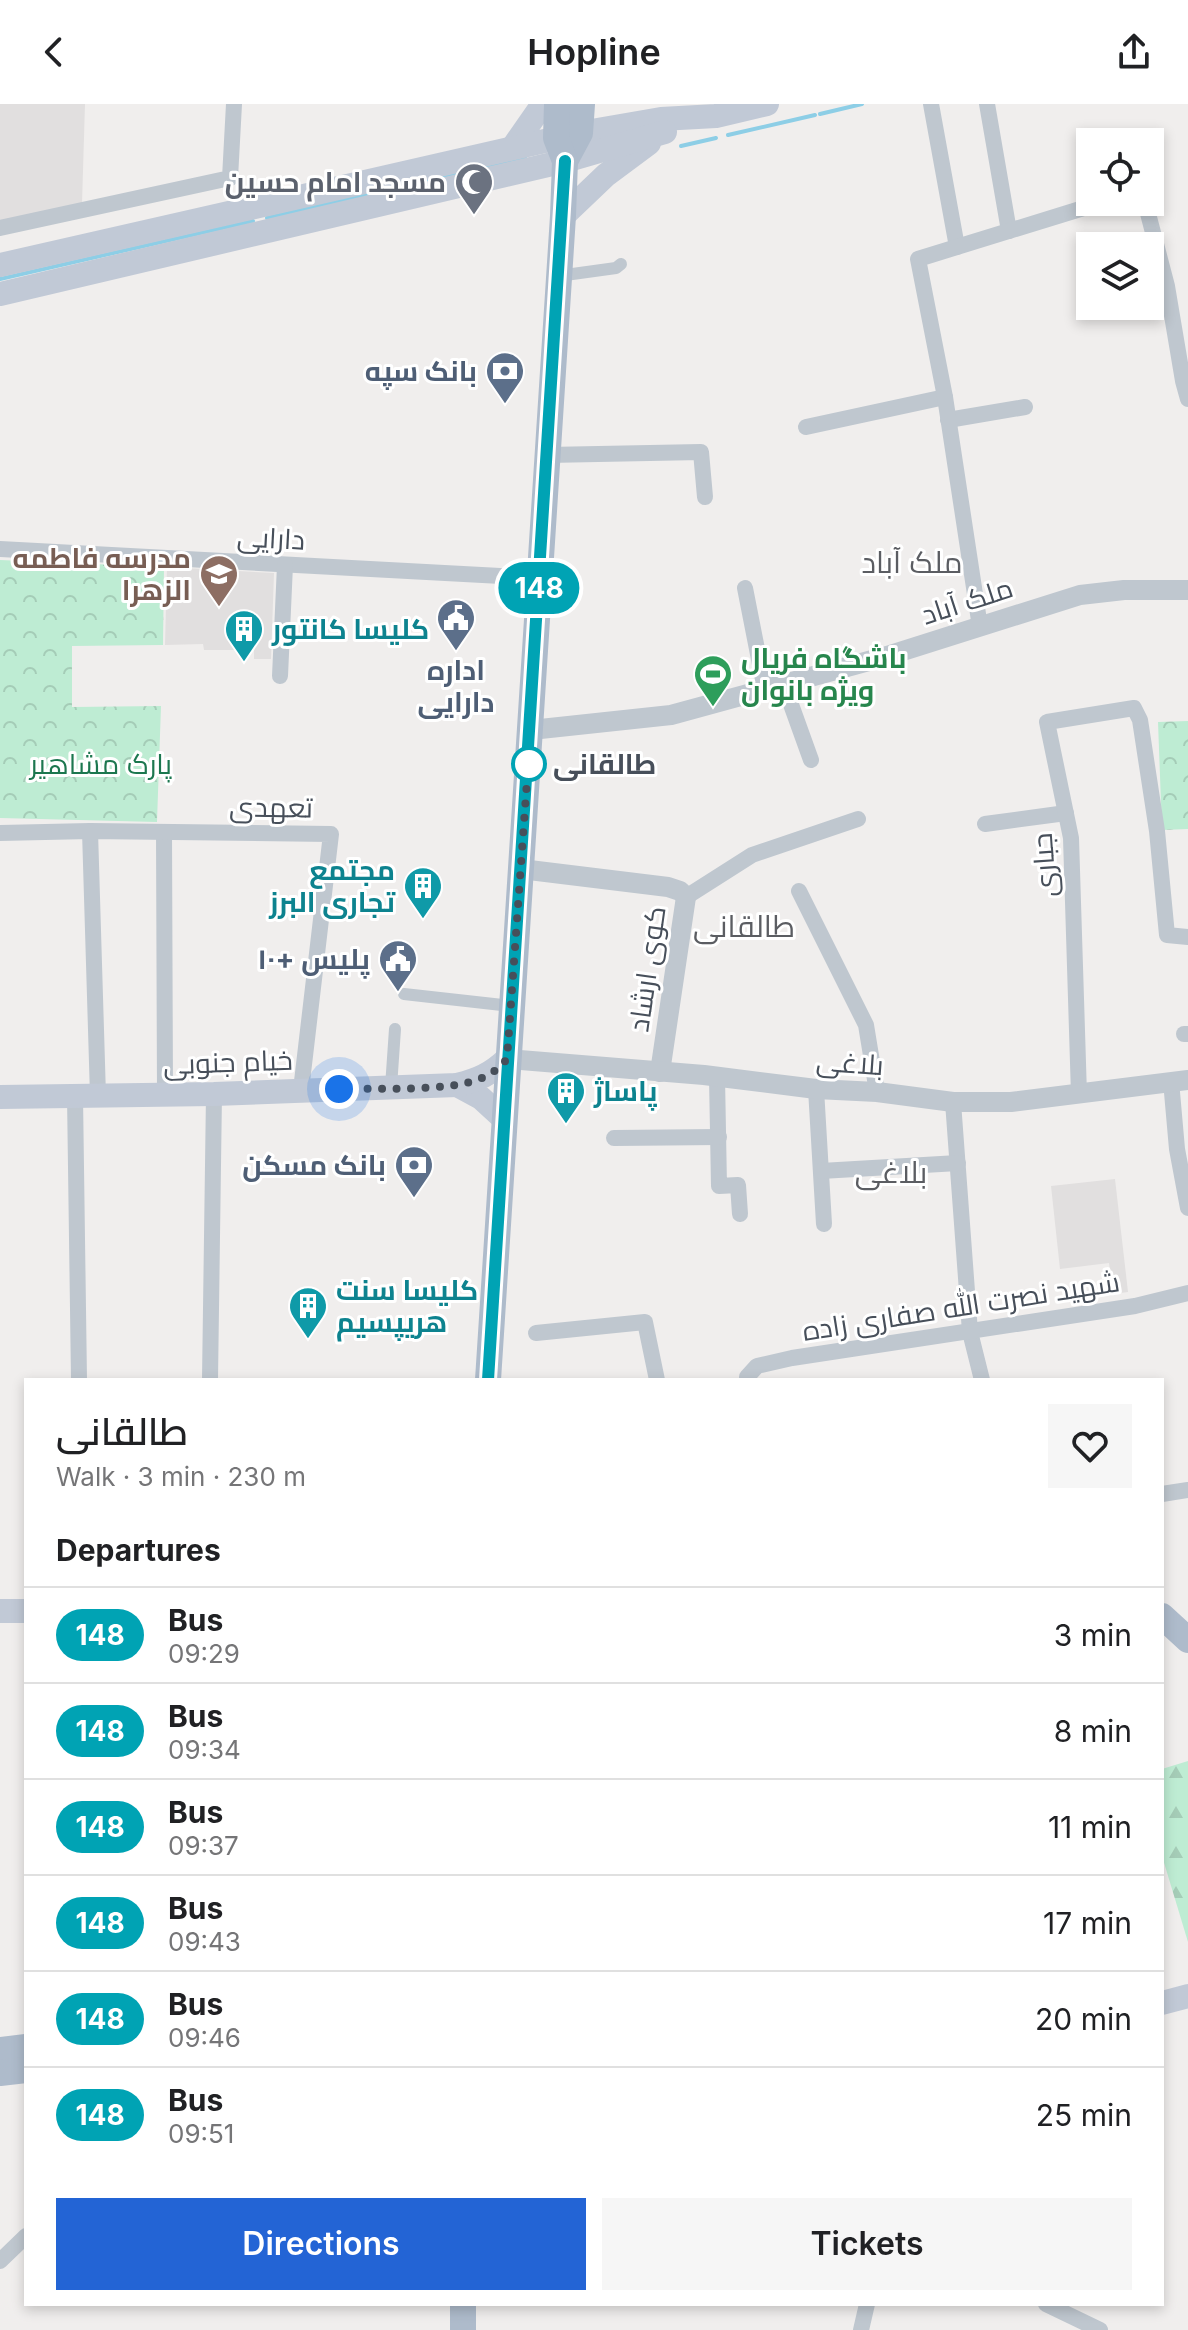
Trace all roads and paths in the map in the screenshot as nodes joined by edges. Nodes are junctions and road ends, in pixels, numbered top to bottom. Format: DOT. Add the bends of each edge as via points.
graph roads {
  1 [pos="234,104"];
  2 [pos="543,104"];
  3 [pos="557,104"];
  4 [pos="582,104"];
  5 [pos="637,104"];
  6 [pos="767,104"];
  7 [pos="931,104"];
  8 [pos="987,104"];
  9 [pos="738,108"];
  10 [pos="662,126"];
  11 [pos="567,144"];
  12 [pos="513,147"];
  13 [pos="1076,210"];
  14 [pos="563,216"];
  15 [pos="1149,216"];
  16 [pos="0,228"];
  17 [pos="1009,231"];
  18 [pos="957,247"];
  19 [pos="621,264"];
  20 [pos="0,265"];
  21 [pos="558,276"];
  22 [pos="0,294"];
  23 [pos="945,397"];
  24 [pos="1188,399"];
  25 [pos="1025,407"];
  26 [pos="948,420"];
  27 [pos="806,427"];
  28 [pos="547,455"];
  29 [pos="705,497"];
  30 [pos="0,549"];
  31 [pos="285,565"];
  32 [pos="540,578"];
  33 [pos="745,588"];
  34 [pos="1188,590"];
  35 [pos="980,627"];
  36 [pos="280,676"];
  37 [pos="774,687"];
  38 [pos="531,730"];
  39 [pos="811,760"];
  40 [pos="1066,813"];
  41 [pos="858,819"];
  42 [pos="985,824"];
  43 [pos="90,831"];
  44 [pos="164,832"];
  45 [pos="0,833"];
  46 [pos="521,869"];
  47 [pos="799,891"];
  48 [pos="686,897"];
  49 [pos="1188,937"];
  50 [pos="404,994"];
  51 [pos="511,1006"];
  52 [pos="395,1029"];
  53 [pos="507,1059"];
  54 [pos="660,1072"];
  55 [pos="717,1077"];
  56 [pos="1179,1080"];
  57 [pos="457,1085"];
  58 [pos="391,1087"];
  59 [pos="816,1089"];
  60 [pos="301,1090"];
  61 [pos="877,1092"];
  62 [pos="214,1094"];
  63 [pos="165,1095"];
  64 [pos="1079,1095"];
  65 [pos="86,1096"];
  66 [pos="0,1097"];
  67 [pos="953,1102"];
  68 [pos="505,1120"];
  69 [pos="719,1137"];
  70 [pos="614,1138"];
  71 [pos="958,1163"];
  72 [pos="821,1171"];
  73 [pos="1188,1208"];
  74 [pos="740,1214"];
  75 [pos="824,1224"];
  76 [pos="1188,1293"];
  77 [pos="970,1332"];
  78 [pos="536,1333"];
  79 [pos="79,1378"];
  80 [pos="210,1378"];
  81 [pos="488,1378"];
  82 [pos="657,1378"];
  83 [pos="743,1378"];
  84 [pos="982,1378"];
  85 [pos="1188,1490"];
  86 [pos="1164,1494"];
  87 [pos="0,1611"];
  88 [pos="24,1611"];
  89 [pos="1164,1618"];
  90 [pos="1188,1640"];
  91 [pos="1188,1996"];
  92 [pos="1164,2002"];
  93 [pos="24,2047"];
  94 [pos="0,2050"];
  95 [pos="24,2070"];
  96 [pos="0,2073"];
  97 [pos="24,2238"];
  98 [pos="0,2261"];
  99 [pos="454,2306"];
  100 [pos="463,2306"];
  101 [pos="867,2306"];
  102 [pos="1050,2306"];
  103 [pos="454,2330"];
  104 [pos="463,2330"];
  105 [pos="861,2330"];
  106 [pos="1100,2330"];
  1 -- 16 [label="street" via="230,178"];
  2 -- 12 [label="main road"];
  3 -- 11 [label="main road"];
  4 -- 11 [label="main road"];
  5 -- 10 [label="main road"];
  6 -- 9 [label="main road"];
  7 -- 18 [label="street"];
  8 -- 17 [label="street"];
  9 -- 10 [label="main road"];
  10 -- 11 [label="main road"];
  10 -- 14 [label="main road"];
  11 -- 12 [label="main road"];
  11 -- 14 [label="main road"];
  11 -- 22 [label="main road"];
  12 -- 20 [label="main road"];
  13 -- 17 [label="street"];
  14 -- 21 [label="main road"];
  15 -- 24 [label="street"];
  17 -- 18 [label="street"];
  18 -- 23 [label="street" via="918,259"];
  19 -- 21 [label="street"];
  21 -- 28 [label="main road"];
  23 -- 26 [label="street"];
  23 -- 27 [label="street"];
  25 -- 26 [label="street"];
  26 -- 35 [label="street"];
  28 -- 29 [label="street" via="701,452"];
  28 -- 32 [label="main road"];
  30 -- 31 [label="street, دارایی"];
  31 -- 32 [label="street, دارایی"];
  31 -- 36 [label="street"];
  32 -- 38 [label="main road"];
  33 -- 37 [label="street"];
  34 -- 35 [label="street, ملک آباد" via="1080,595"];
  35 -- 37 [label="street, ملک آباد"];
  37 -- 38 [label="street, ملک آباد" via="671,715"];
  37 -- 39 [label="street"];
  38 -- 46 [label="main road"];
  40 -- 42 [label="street"];
  40 -- 49 [label="street, جباری" via="1047,722 1134,708 1157,831 1167,935"];
  40 -- 64 [label="street, جباری"];
  41 -- 48 [label="street" via="752,855"];
  43 -- 44 [label="street, تعهدی"];
  43 -- 45 [label="street, تعهدی"];
  43 -- 65 [label="street"];
  44 -- 60 [label="street, تعهدی" via="331,834"];
  44 -- 63 [label="street"];
  46 -- 48 [label="street, کوی ارشاد" via="668,887"];
  46 -- 51 [label="main road"];
  47 -- 61 [label="street" via="866,1025"];
  48 -- 54 [label="street, کوی ارشاد"];
  50 -- 51 [label="street"];
  51 -- 53 [label="main road"];
  52 -- 58 [label="street"];
  53 -- 54 [label="street, بلاغی"];
  53 -- 57 [label="main road, خیام جنوبی" via="493,1073"];
  53 -- 68 [label="main road"];
  54 -- 55 [label="street, بلاغی"];
  55 -- 59 [label="street, بلاغی"];
  55 -- 69 [label="street"];
  56 -- 64 [label="street, بلاغی"];
  56 -- 73 [label="street" via="1177,1149"];
  57 -- 58 [label="main road, خیام جنوبی"];
  57 -- 68 [label="main road"];
  58 -- 60 [label="main road, خیام جنوبی"];
  59 -- 61 [label="street, بلاغی"];
  59 -- 72 [label="street"];
  60 -- 62 [label="main road, خیام جنوبی"];
  61 -- 67 [label="street, بلاغی"];
  62 -- 63 [label="main road, خیام جنوبی"];
  62 -- 80 [label="street"];
  63 -- 65 [label="main road, خیام جنوبی"];
  64 -- 67 [label="street, بلاغی"];
  65 -- 66 [label="main road, خیام جنوبی"];
  65 -- 79 [label="street"];
  67 -- 71 [label="street"];
  68 -- 81 [label="main road"];
  69 -- 70 [label="street"];
  69 -- 74 [label="street" via="719,1186 738,1185"];
  71 -- 72 [label="street"];
  71 -- 77 [label="street"];
  72 -- 75 [label="street"];
  76 -- 77 [label="street, شهید نصرت الله صفاری زاده"];
  77 -- 83 [label="street, شهید نصرت الله صفاری زاده" via="792,1358 757,1366"];
  77 -- 84 [label="street"];
  78 -- 82 [label="street" via="645,1322"];
  85 -- 86 [label="street"];
  87 -- 88 [label="main road"];
  89 -- 90 [label="main road"];
  91 -- 92 [label="main road"];
  93 -- 94 [label="main road"];
  95 -- 96 [label="main road"];
  97 -- 98 [label="street"];
  99 -- 103 [label="main road"];
  100 -- 104 [label="main road"];
  101 -- 105 [label="street"];
  102 -- 106 [label="street"];
}
